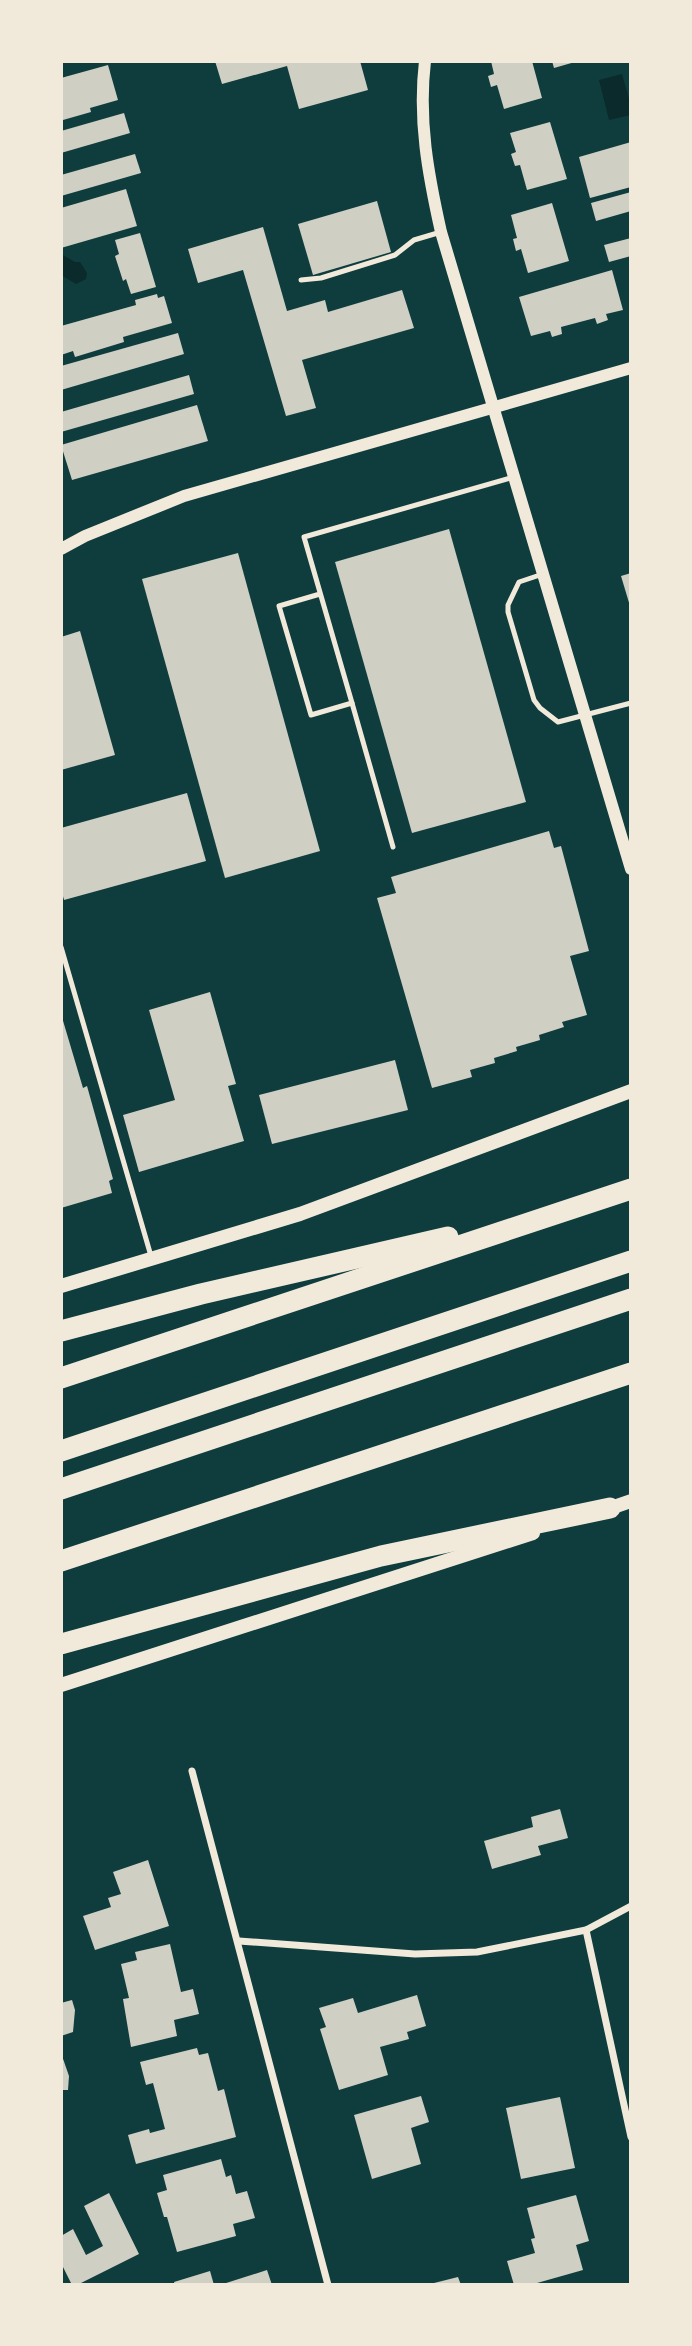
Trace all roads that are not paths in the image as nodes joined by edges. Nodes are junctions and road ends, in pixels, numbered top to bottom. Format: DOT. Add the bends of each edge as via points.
graph roads {
  1 [pos="425,61"];
  2 [pos="441,232"];
  3 [pos="300,280"];
  4 [pos="631,368"];
  5 [pos="494,407"];
  6 [pos="514,477"];
  7 [pos="61,549"];
  8 [pos="543,574"];
  9 [pos="320,594"];
  10 [pos="352,703"];
  11 [pos="631,703"];
  12 [pos="585,716"];
  13 [pos="393,847"];
  14 [pos="631,869"];
  15 [pos="61,947"];
  16 [pos="631,1091"];
  17 [pos="631,1189"];
  18 [pos="566,1211"];
  19 [pos="151,1258"];
  20 [pos="631,1261"];
  21 [pos="61,1286"];
  22 [pos="631,1299"];
  23 [pos="61,1331"];
  24 [pos="631,1373"];
  25 [pos="61,1378"];
  26 [pos="61,1451"];
  27 [pos="61,1489"];
  28 [pos="631,1501"];
  29 [pos="610,1508"];
  30 [pos="61,1561"];
  31 [pos="61,1644"];
  32 [pos="61,1685"];
  33 [pos="192,1771"];
  34 [pos="631,1906"];
  35 [pos="586,1930"];
  36 [pos="239,1941"];
  37 [pos="631,2137"];
  38 [pos="328,2285"];
  1 -- 2 [label="street" via="422,127"];
  2 -- 3 [label="lane" via="414,240 395,255"];
  2 -- 5 [label="street"];
  4 -- 5 [label="street"];
  5 -- 6 [label="street"];
  5 -- 7 [label="street" via="184,496"];
  6 -- 8 [label="street"];
  6 -- 9 [label="lane" via="304,537"];
  8 -- 12 [label="street"];
  8 -- 12 [label="lane" via="519,582 508,605 534,700 558,722"];
  9 -- 10 [label="lane"];
  9 -- 10 [label="lane" via="279,606 312,715"];
  10 -- 13 [label="lane"];
  11 -- 12 [label="lane"];
  12 -- 14 [label="street"];
  15 -- 19 [label="lane"];
  16 -- 19 [label="main road" via="353,1195"];
  17 -- 18 [label="highway"];
  18 -- 23 [label="highway" via="201,1294"];
  18 -- 25 [label="highway"];
  19 -- 21 [label="main road"];
  20 -- 26 [label="highway"];
  22 -- 27 [label="highway"];
  24 -- 30 [label="highway"];
  28 -- 29 [label="main road"];
  29 -- 31 [label="highway" via="381,1556"];
  29 -- 32 [label="main road"];
  33 -- 36 [label="street"];
  34 -- 35 [label="street"];
  35 -- 36 [label="street" via="477,1952 415,1954"];
  35 -- 37 [label="street"];
  36 -- 38 [label="street"];
}
